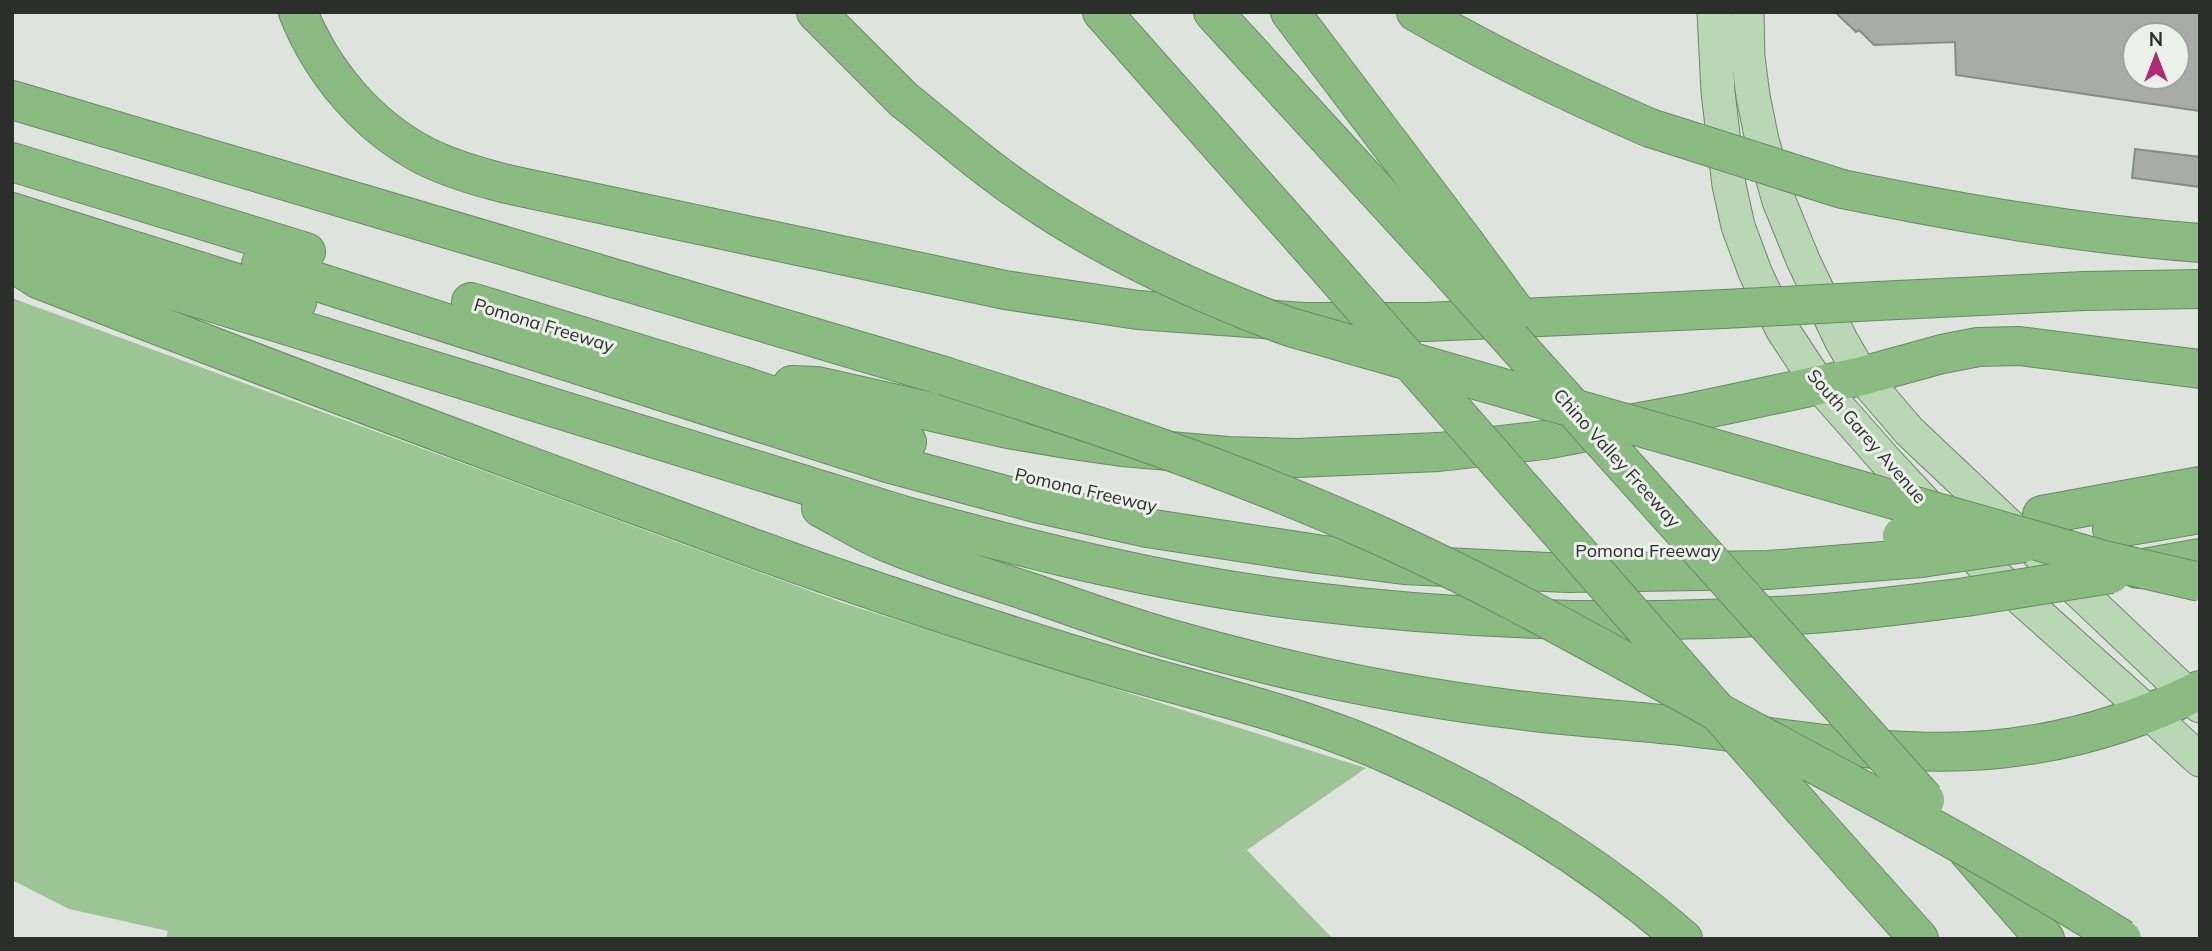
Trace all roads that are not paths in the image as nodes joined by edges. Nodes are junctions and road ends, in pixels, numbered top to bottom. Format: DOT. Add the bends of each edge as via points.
graph roads {
  1 [pos="298,12"];
  2 [pos="817,12"];
  3 [pos="1089,12"];
  4 [pos="1102,12"];
  5 [pos="1213,12"];
  6 [pos="1290,12"];
  7 [pos="1416,12"];
  8 [pos="1714,12"];
  9 [pos="1747,12"];
  10 [pos="1176,97"];
  11 [pos="12,100"];
  12 [pos="12,162"];
  13 [pos="12,187"];
  14 [pos="12,212"];
  15 [pos="12,242"];
  16 [pos="2200,243"];
  17 [pos="1453,252"];
  18 [pos="12,262"];
  19 [pos="2200,289"];
  20 [pos="2200,369"];
  21 [pos="1862,376"];
  22 [pos="741,385"];
  23 [pos="1819,385"];
  24 [pos="741,467"];
  25 [pos="2200,486"];
  26 [pos="2200,514"];
  27 [pos="2200,538"];
  28 [pos="2077,546"];
  29 [pos="2200,558"];
  30 [pos="1934,568"];
  31 [pos="2200,582"];
  32 [pos="2196,697"];
  33 [pos="2149,713"];
  34 [pos="2200,760"];
  35 [pos="1848,861"];
  36 [pos="1683,939"];
  37 [pos="1894,939"];
  38 [pos="1919,939"];
  39 [pos="2045,939"];
  40 [pos="2122,939"];
  1 -- 19 [label="highway, bridge" via="326,66 364,112 395,137 450,167 507,184 1079,303 1304,322 1425,322"];
  2 -- 31 [label="highway, bridge" via="904,100 1015,189 1124,255 1209,296 1364,349 2078,552"];
  3 -- 10 [label="highway"];
  4 -- 10 [label="highway"];
  5 -- 17 [label="highway"];
  6 -- 17 [label="highway"];
  7 -- 16 [label="highway, bridge" via="1486,52 1650,128 1842,189 1968,214"];
  8 -- 23 [label="main road, South Garey Avenue" via="1721,130 1738,226 1782,329"];
  9 -- 21 [label="main road, South Garey Avenue" via="1753,96 1779,201 1808,271"];
  10 -- 35 [label="highway, bridge"];
  11 -- 40 [label="highway, bridge" via="944,376 1268,487 1511,601 1902,812"];
  12 -- 22 [label="highway, Pomona Freeway"];
  13 -- 30 [label="highway" via="887,463 1147,528 1404,565 1567,573"];
  14 -- 30 [label="highway" via="936,502 1195,563 1459,596 1574,600 1781,596"];
  15 -- 24 [label="highway, Pomona Freeway"];
  17 -- 39 [label="highway, Chino Valley Freeway, bridge" via="1566,381 1609,449"];
  18 -- 36 [label="highway" via="38,279 382,413 839,579 1053,649 1276,713 1395,757 1470,793 1565,849"];
  20 -- 21 [label="highway" via="1998,346 1942,354"];
  21 -- 23 [label="highway"];
  21 -- 32 [label="main road, South Garey Avenue" via="1909,432"];
  22 -- 23 [label="highway" via="817,386 1008,429 1122,447 1297,458 1439,452 1544,440"];
  22 -- 30 [label="highway, Pomona Freeway" via="933,451 1039,481 1273,526 1443,545 1601,551 1855,542"];
  23 -- 33 [label="main road, South Garey Avenue" via="1981,563"];
  24 -- 30 [label="highway, Pomona Freeway" via="1021,547 1192,584 1304,601 1486,617 1702,620 1832,612"];
  24 -- 33 [label="highway" via="901,548 1164,637 1381,689 1518,710 1926,751 2021,746 2102,729"];
  25 -- 28 [label="highway, Pomona Freeway"];
  26 -- 28 [label="highway"];
  27 -- 28 [label="highway"];
  28 -- 29 [label="highway, Pomona Freeway"];
  28 -- 30 [label="highway, Pomona Freeway, bridge"];
  28 -- 30 [label="highway, Pomona Freeway, bridge" via="1999,524"];
  32 -- 33 [label="highway"];
  33 -- 34 [label="main road, South Garey Avenue"];
  35 -- 37 [label="highway"];
  35 -- 38 [label="highway"];
}
